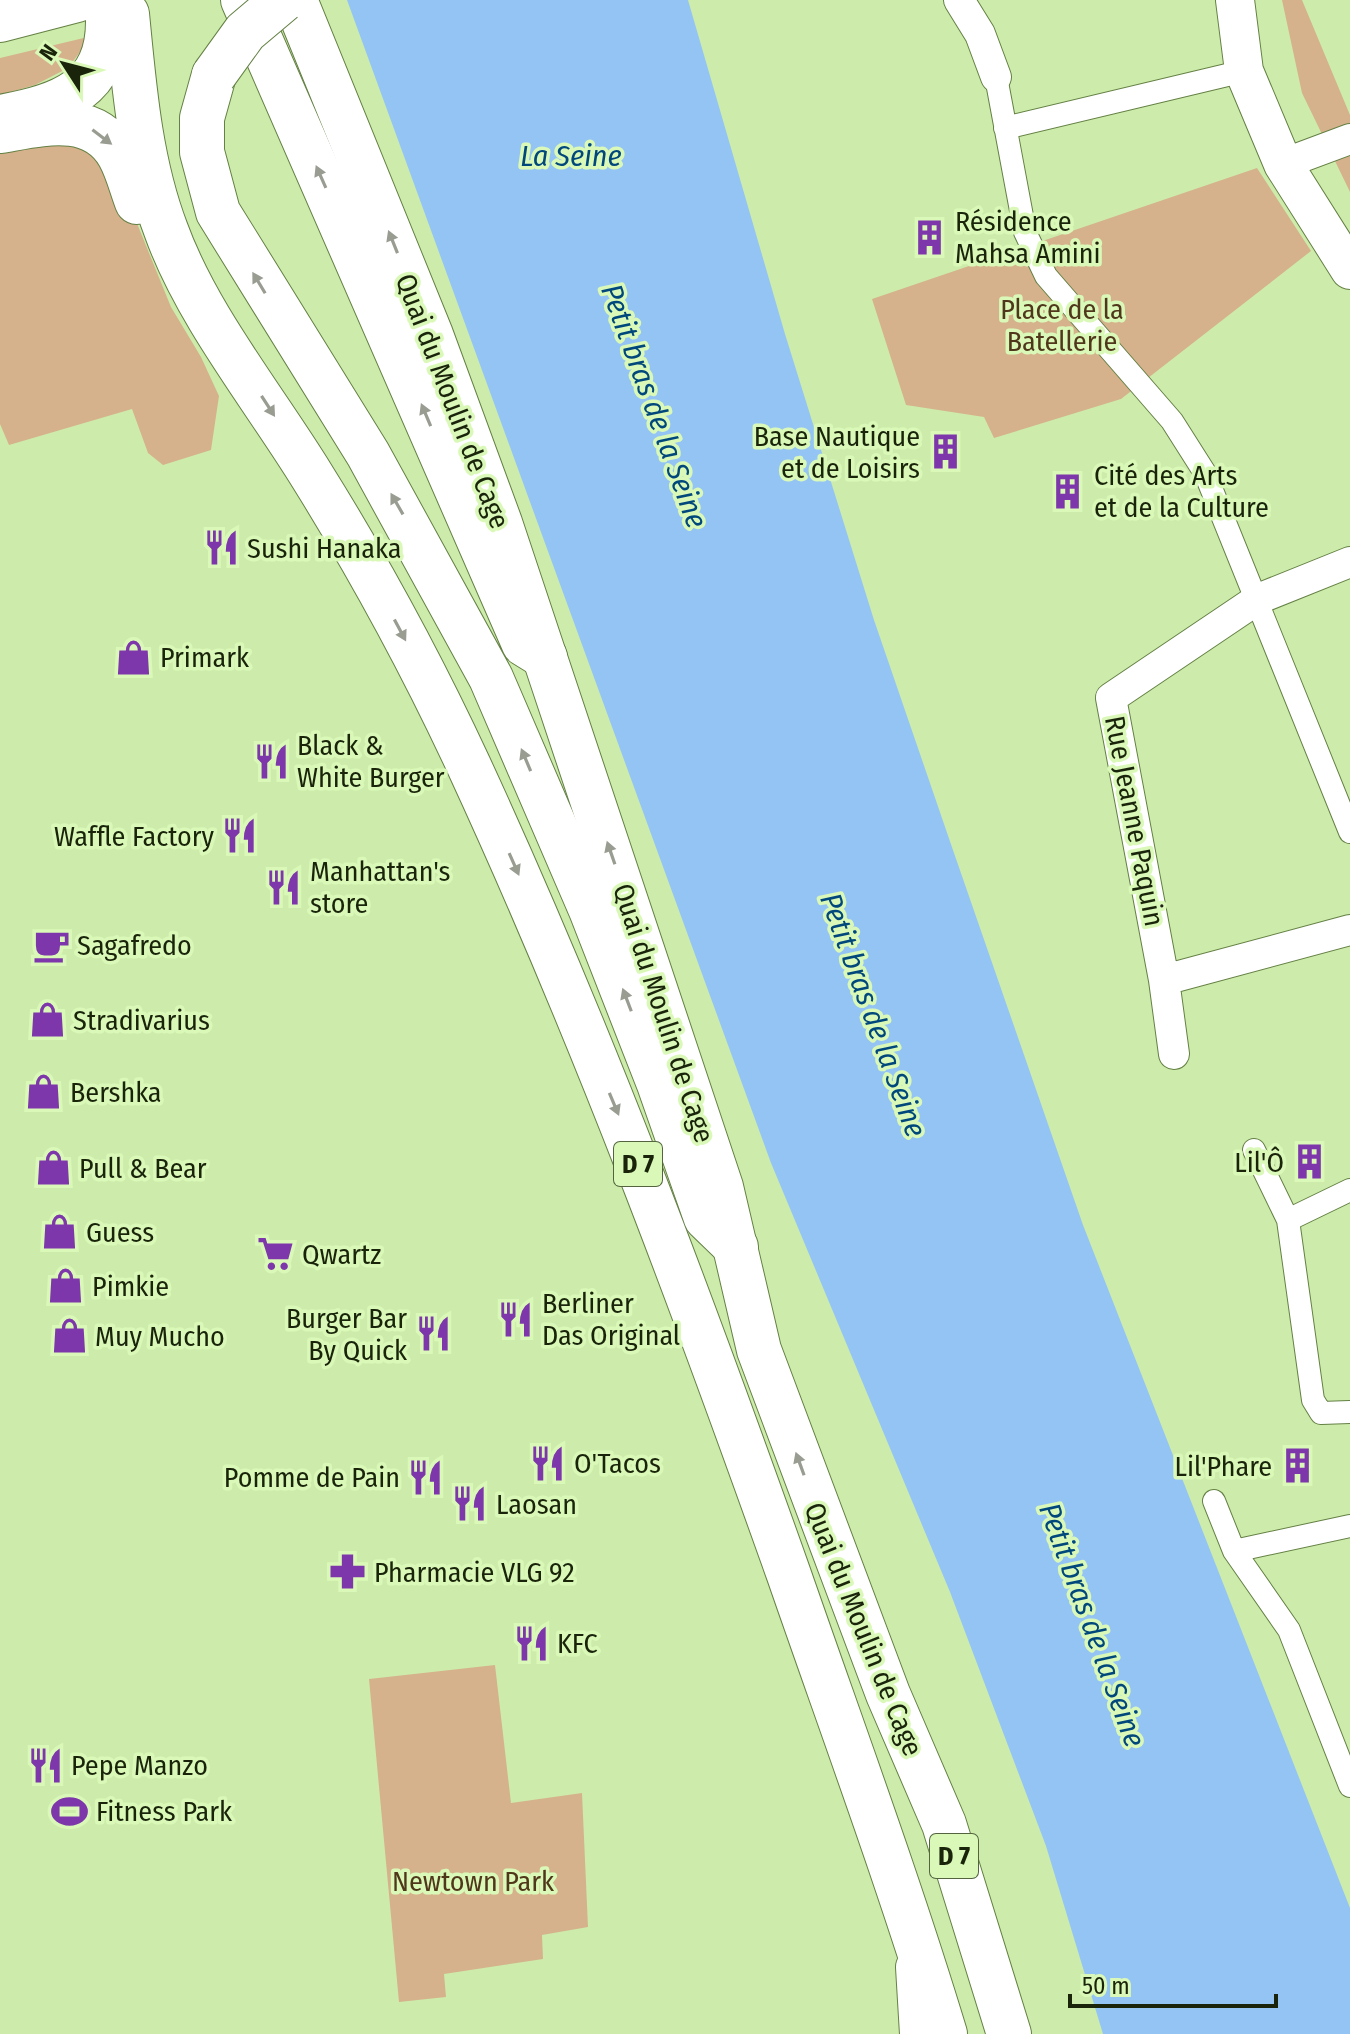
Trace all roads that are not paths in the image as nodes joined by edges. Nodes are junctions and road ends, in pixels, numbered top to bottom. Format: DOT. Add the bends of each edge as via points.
graph roads {
  1 [pos="243,0"];
  2 [pos="283,0"];
  3 [pos="295,0"];
  4 [pos="959,0"];
  5 [pos="1235,0"];
  6 [pos="92,10"];
  7 [pos="0,20"];
  8 [pos="1244,71"];
  9 [pos="996,77"];
  10 [pos="0,117"];
  11 [pos="1005,128"];
  12 [pos="0,131"];
  13 [pos="1350,139"];
  14 [pos="1283,164"];
  15 [pos="1350,270"];
  16 [pos="226,341"];
  17 [pos="1350,562"];
  18 [pos="1258,599"];
  19 [pos="545,657"];
  20 [pos="1350,832"];
  21 [pos="1350,930"];
  22 [pos="1164,980"];
  23 [pos="1174,1054"];
  24 [pos="1254,1150"];
  25 [pos="1350,1190"];
  26 [pos="1288,1220"];
  27 [pos="736,1247"];
  28 [pos="1350,1412"];
  29 [pos="1214,1501"];
  30 [pos="1350,1526"];
  31 [pos="1234,1551"];
  32 [pos="1350,1786"];
  33 [pos="914,1932"];
  34 [pos="1002,2031"];
  35 [pos="919,2034"];
  36 [pos="945,2034"];
  19 -- 1 [label="main road, one-way" via="524,644"];
  27 -- 2 [label="main road, one-way, bridge" via="706,1218 591,910 491,678 368,454 218,212 202,152 202,118 214,75 245,32"];
  19 -- 3 [label="main road, Quai du Moulin de Cage, one-way" via="431,335"];
  4 -- 9 [label="street" via="980,34"];
  5 -- 8 [label="street"];
  6 -- 7 [label="main road"];
  6 -- 10 [label="main road" via="107,46 101,67 83,87 43,106"];
  6 -- 16 [label="main road" via="138,111 161,216"];
  8 -- 11 [label="street"];
  8 -- 14 [label="street"];
  9 -- 11 [label="street"];
  11 -- 18 [label="street" via="1025,232 1035,256 1046,276 1189,445"];
  12 -- 16 [label="main road, one-way" via="71,123 90,128 112,144 160,253"];
  13 -- 14 [label="street"];
  14 -- 15 [label="street"];
  16 -- 33 [label="main road, Quai du Moulin de Cage / D 7, one-way" via="355,546 442,709 514,863 627,1135"];
  17 -- 18 [label="street, Rue Jeanne Paquin"];
  18 -- 20 [label="street"];
  18 -- 22 [label="street, Rue Jeanne Paquin" via="1111,698"];
  27 -- 19 [label="main road, Quai du Moulin de Cage, one-way" via="721,1187"];
  21 -- 22 [label="street"];
  22 -- 23 [label="street, Rue Jeanne Paquin"];
  24 -- 26 [label="street"];
  25 -- 26 [label="street"];
  26 -- 28 [label="street" via="1313,1400 1321,1413"];
  34 -- 27 [label="main road, Quai du Moulin de Cage / D 7, one-way" via="944,1824 888,1694 759,1350"];
  29 -- 31 [label="street"];
  30 -- 31 [label="street"];
  31 -- 32 [label="street" via="1289,1630"];
  33 -- 35 [label="street"];
  33 -- 36 [label="main road, Quai du Moulin de Cage / D 7"];
}
